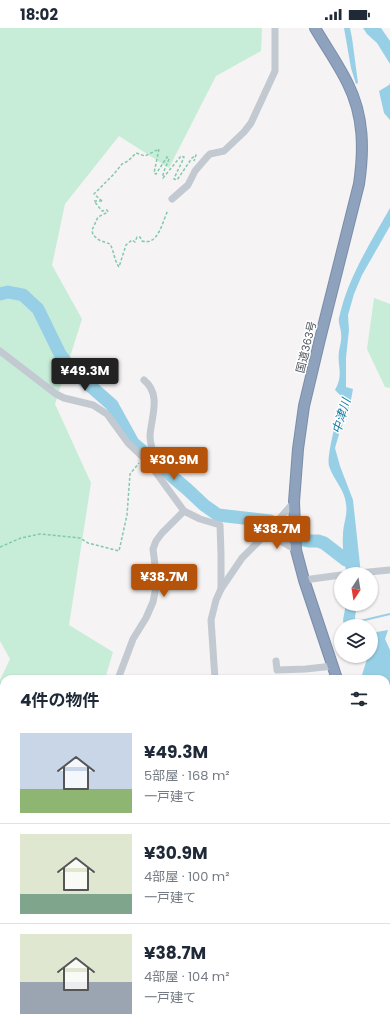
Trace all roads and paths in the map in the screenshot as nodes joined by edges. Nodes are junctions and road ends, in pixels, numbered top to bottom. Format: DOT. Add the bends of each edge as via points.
graph roads {
  1 [pos="275,28"];
  2 [pos="316,28"];
  3 [pos="193,165"];
  4 [pos="172,199"];
  5 [pos="168,210"];
  6 [pos="0,352"];
  7 [pos="144,380"];
  8 [pos="149,463"];
  9 [pos="294,502"];
  10 [pos="184,511"];
  11 [pos="267,533"];
  12 [pos="0,547"];
  13 [pos="296,550"];
  14 [pos="390,570"];
  15 [pos="378,571"];
  16 [pos="334,576"];
  17 [pos="309,578"];
  18 [pos="221,589"];
  19 [pos="276,661"];
  20 [pos="333,666"];
  21 [pos="120,675"];
  22 [pos="215,675"];
  23 [pos="336,675"];
  1 -- 4 [label="street" via="275,71 251,123 224,151 210,154 195,171 188,184"];
  2 -- 9 [label="highway, 国道363号" via="354,97 361,127 363,160 304,406"];
  3 -- 5 [label="path" via="196,155 177,180 174,179 182,164 184,157 181,156 163,178 168,157 156,174 154,173 159,149 145,156 136,153 94,194 102,200 94,201 102,211 108,212 98,217 92,230 93,235 110,244 119,267 126,245 132,240 135,242 137,237 140,237 142,241 150,243 155,239"];
  6 -- 8 [label="street" via="56,394 100,409 114,421 128,443"];
  7 -- 8 [label="street" via="150,385 154,403 150,436 153,457"];
  8 -- 10 [label="street"];
  8 -- 12 [label="path" via="138,464 130,474 127,515 120,551 88,543 80,538 40,534 21,538"];
  9 -- 11 [label="street"];
  9 -- 13 [label="highway, 国道363号"];
  10 -- 18 [label="street" via="220,525"];
  10 -- 21 [label="street" via="156,541 156,587 153,602 133,639"];
  11 -- 13 [label="street"];
  11 -- 18 [label="street" via="242,558"];
  13 -- 17 [label="highway, 国道363号"];
  14 -- 15 [label="street"];
  16 -- 17 [label="street"];
  17 -- 20 [label="highway, 国道363号"];
  18 -- 22 [label="street" via="211,620"];
  19 -- 20 [label="street" via="276,670"];
  20 -- 23 [label="highway, 国道363号"];
}
